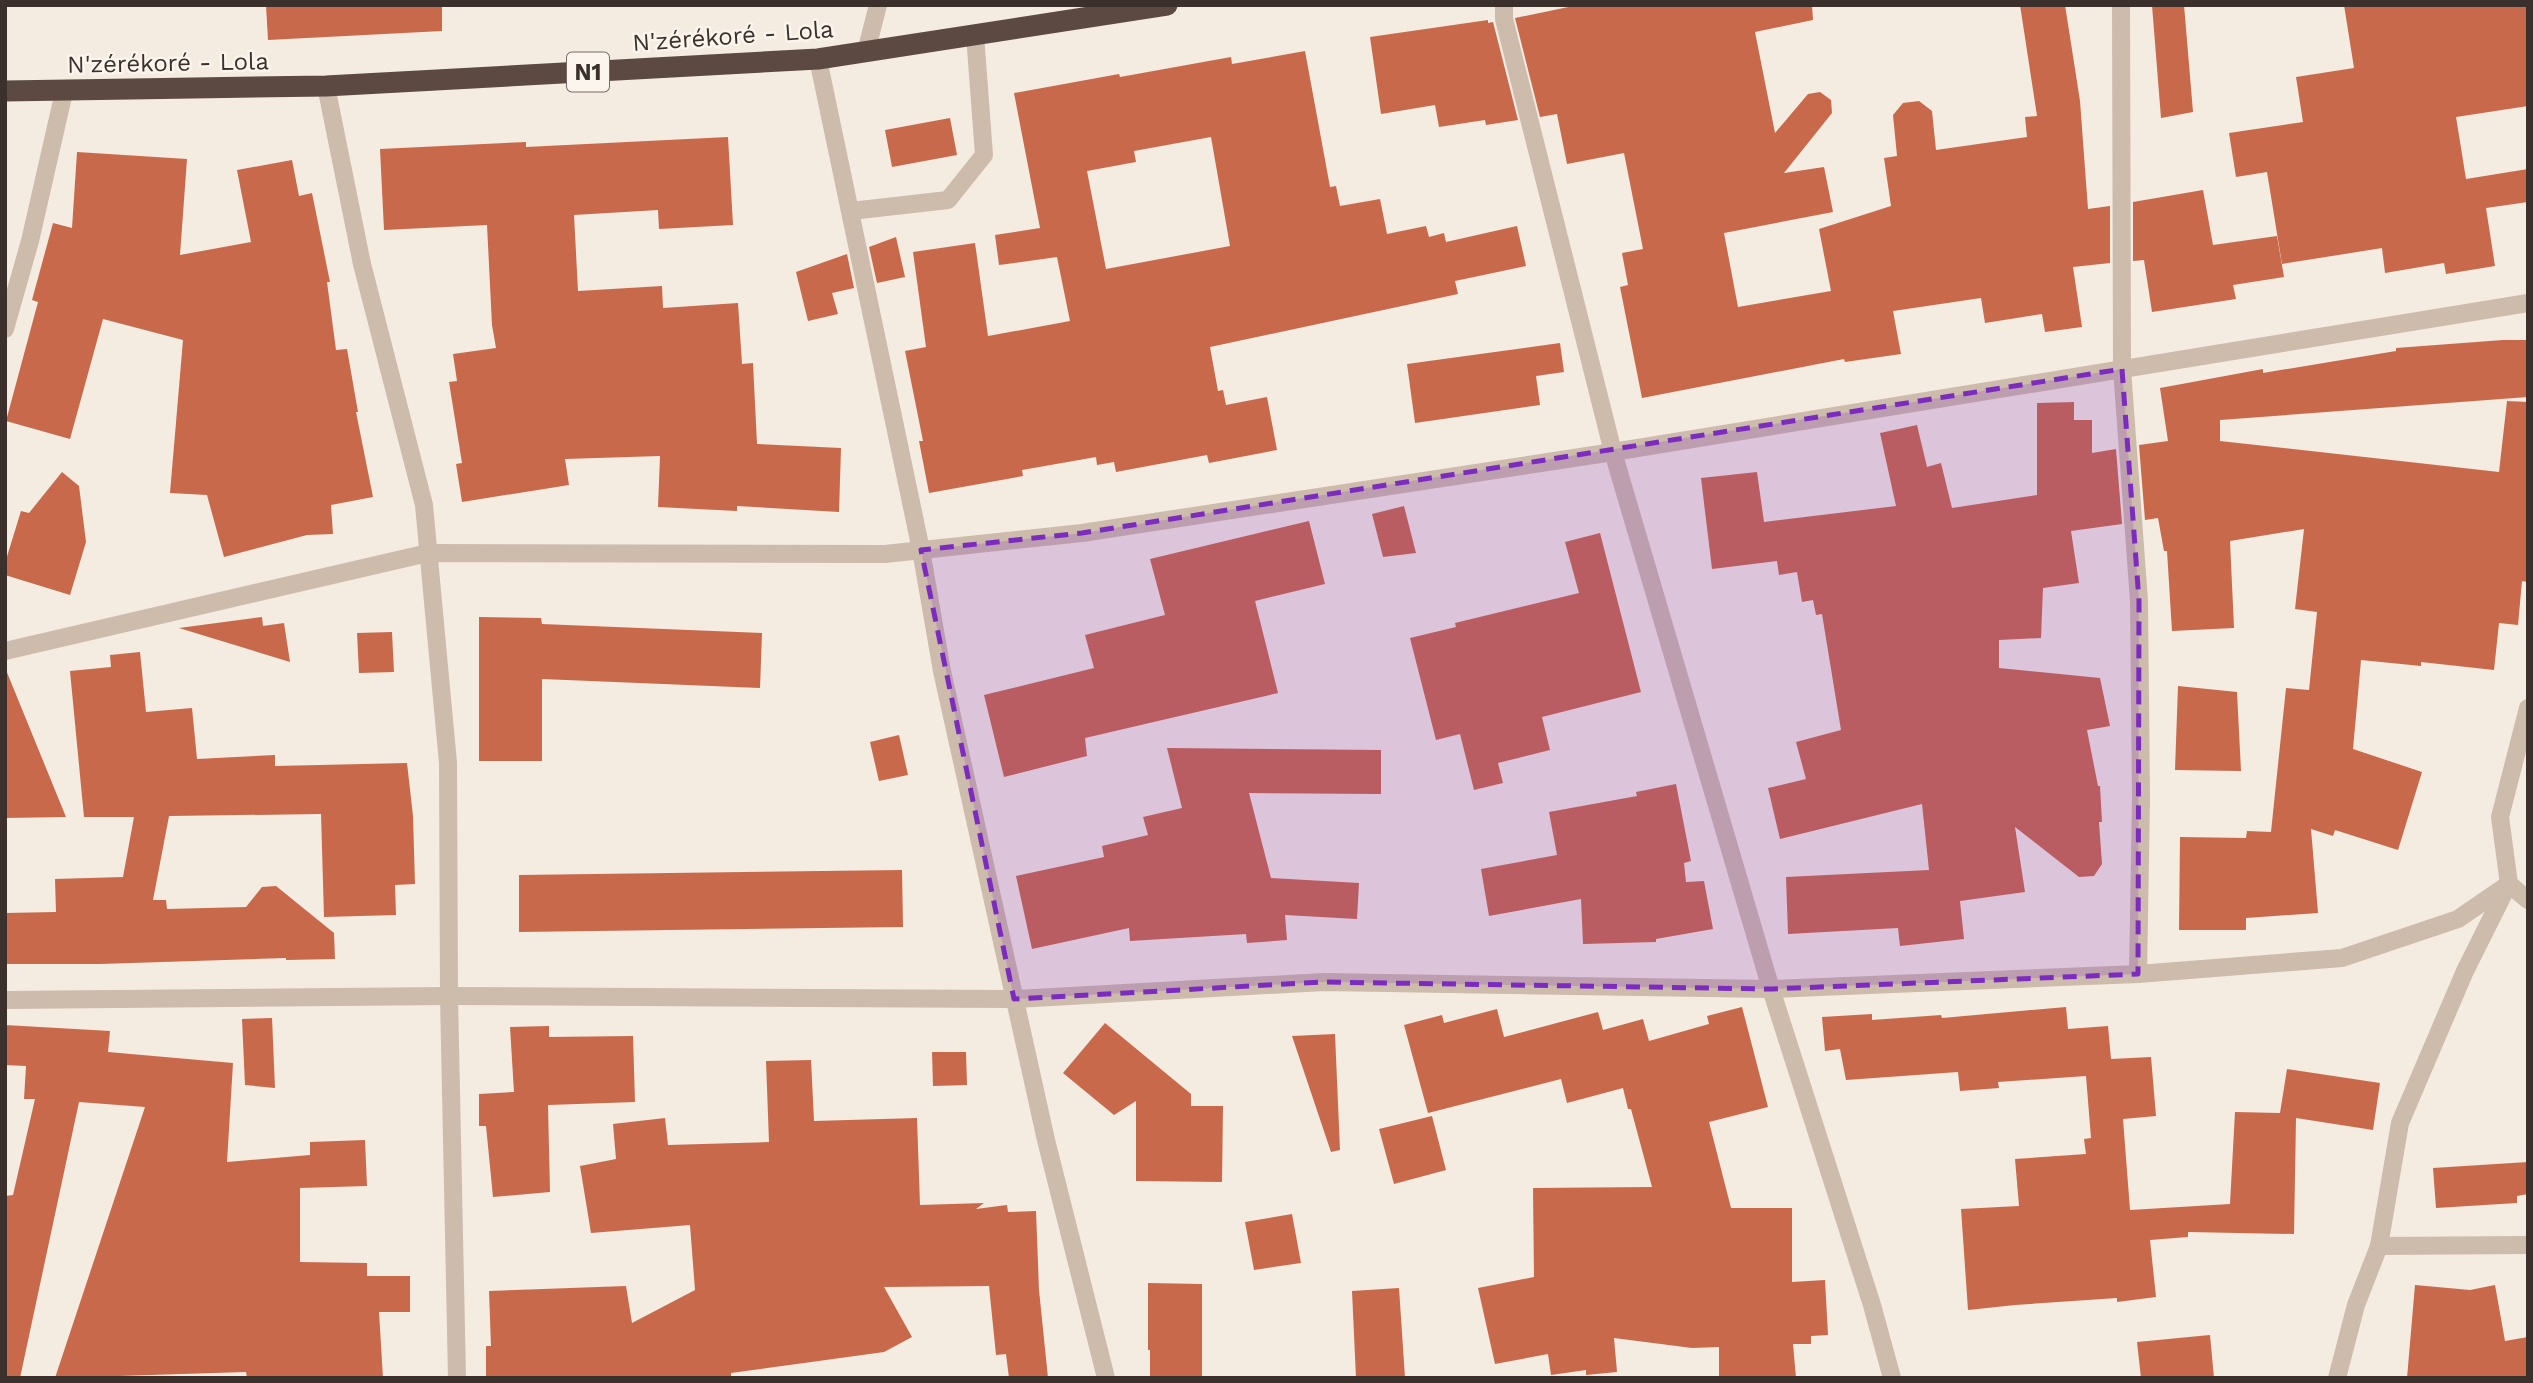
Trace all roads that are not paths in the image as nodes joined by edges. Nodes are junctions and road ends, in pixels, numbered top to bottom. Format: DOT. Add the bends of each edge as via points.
graph roads {
  1 [pos="878,5"];
  2 [pos="1167,5"];
  3 [pos="1504,5"];
  4 [pos="2121,5"];
  5 [pos="975,35"];
  6 [pos="866,52"];
  7 [pos="818,59"];
  8 [pos="326,86"];
  9 [pos="5,91"];
  10 [pos="64,92"];
  11 [pos="850,212"];
  12 [pos="2528,303"];
  13 [pos="5,329"];
  14 [pos="2122,369"];
  15 [pos="1613,452"];
  16 [pos="921,550"];
  17 [pos="428,553"];
  18 [pos="5,651"];
  19 [pos="2528,708"];
  20 [pos="2509,884"];
  21 [pos="2528,901"];
  22 [pos="2138,974"];
  23 [pos="1771,989"];
  24 [pos="449,996"];
  25 [pos="1014,999"];
  26 [pos="5,1000"];
  27 [pos="2528,1245"];
  28 [pos="2379,1246"];
  29 [pos="457,1378"];
  30 [pos="1106,1378"];
  31 [pos="1892,1378"];
  32 [pos="2337,1378"];
  1 -- 6 [label="street"];
  2 -- 5 [label="highway, N'zérékoré - Lola / N1"];
  3 -- 15 [label="street"];
  4 -- 14 [label="street"];
  5 -- 6 [label="highway, N'zérékoré - Lola / N1"];
  5 -- 11 [label="street" via="984,155 948,200"];
  6 -- 7 [label="highway, N'zérékoré - Lola / N1"];
  7 -- 8 [label="highway, N'zérékoré - Lola / N1"];
  7 -- 11 [label="street"];
  8 -- 10 [label="highway, N'zérékoré - Lola / N1"];
  8 -- 17 [label="street" via="362,264 424,505"];
  9 -- 10 [label="highway, N'zérékoré - Lola / N1"];
  10 -- 13 [label="street"];
  11 -- 16 [label="street"];
  12 -- 14 [label="street"];
  14 -- 15 [label="street"];
  14 -- 22 [label="street" via="2139,601"];
  15 -- 16 [label="street" via="1082,533"];
  15 -- 23 [label="street"];
  16 -- 17 [label="street" via="885,554"];
  16 -- 25 [label="street" via="942,671"];
  17 -- 18 [label="street"];
  17 -- 24 [label="street" via="448,763"];
  19 -- 20 [label="street" via="2500,817"];
  20 -- 21 [label="street"];
  20 -- 22 [label="street" via="2458,919 2342,958"];
  20 -- 28 [label="street" via="2465,971 2400,1123"];
  22 -- 23 [label="street"];
  23 -- 25 [label="street" via="1324,982"];
  23 -- 31 [label="street"];
  24 -- 25 [label="street"];
  24 -- 26 [label="street"];
  24 -- 29 [label="street"];
  25 -- 30 [label="street"];
  27 -- 28 [label="street"];
  28 -- 32 [label="street" via="2356,1305"];
}
